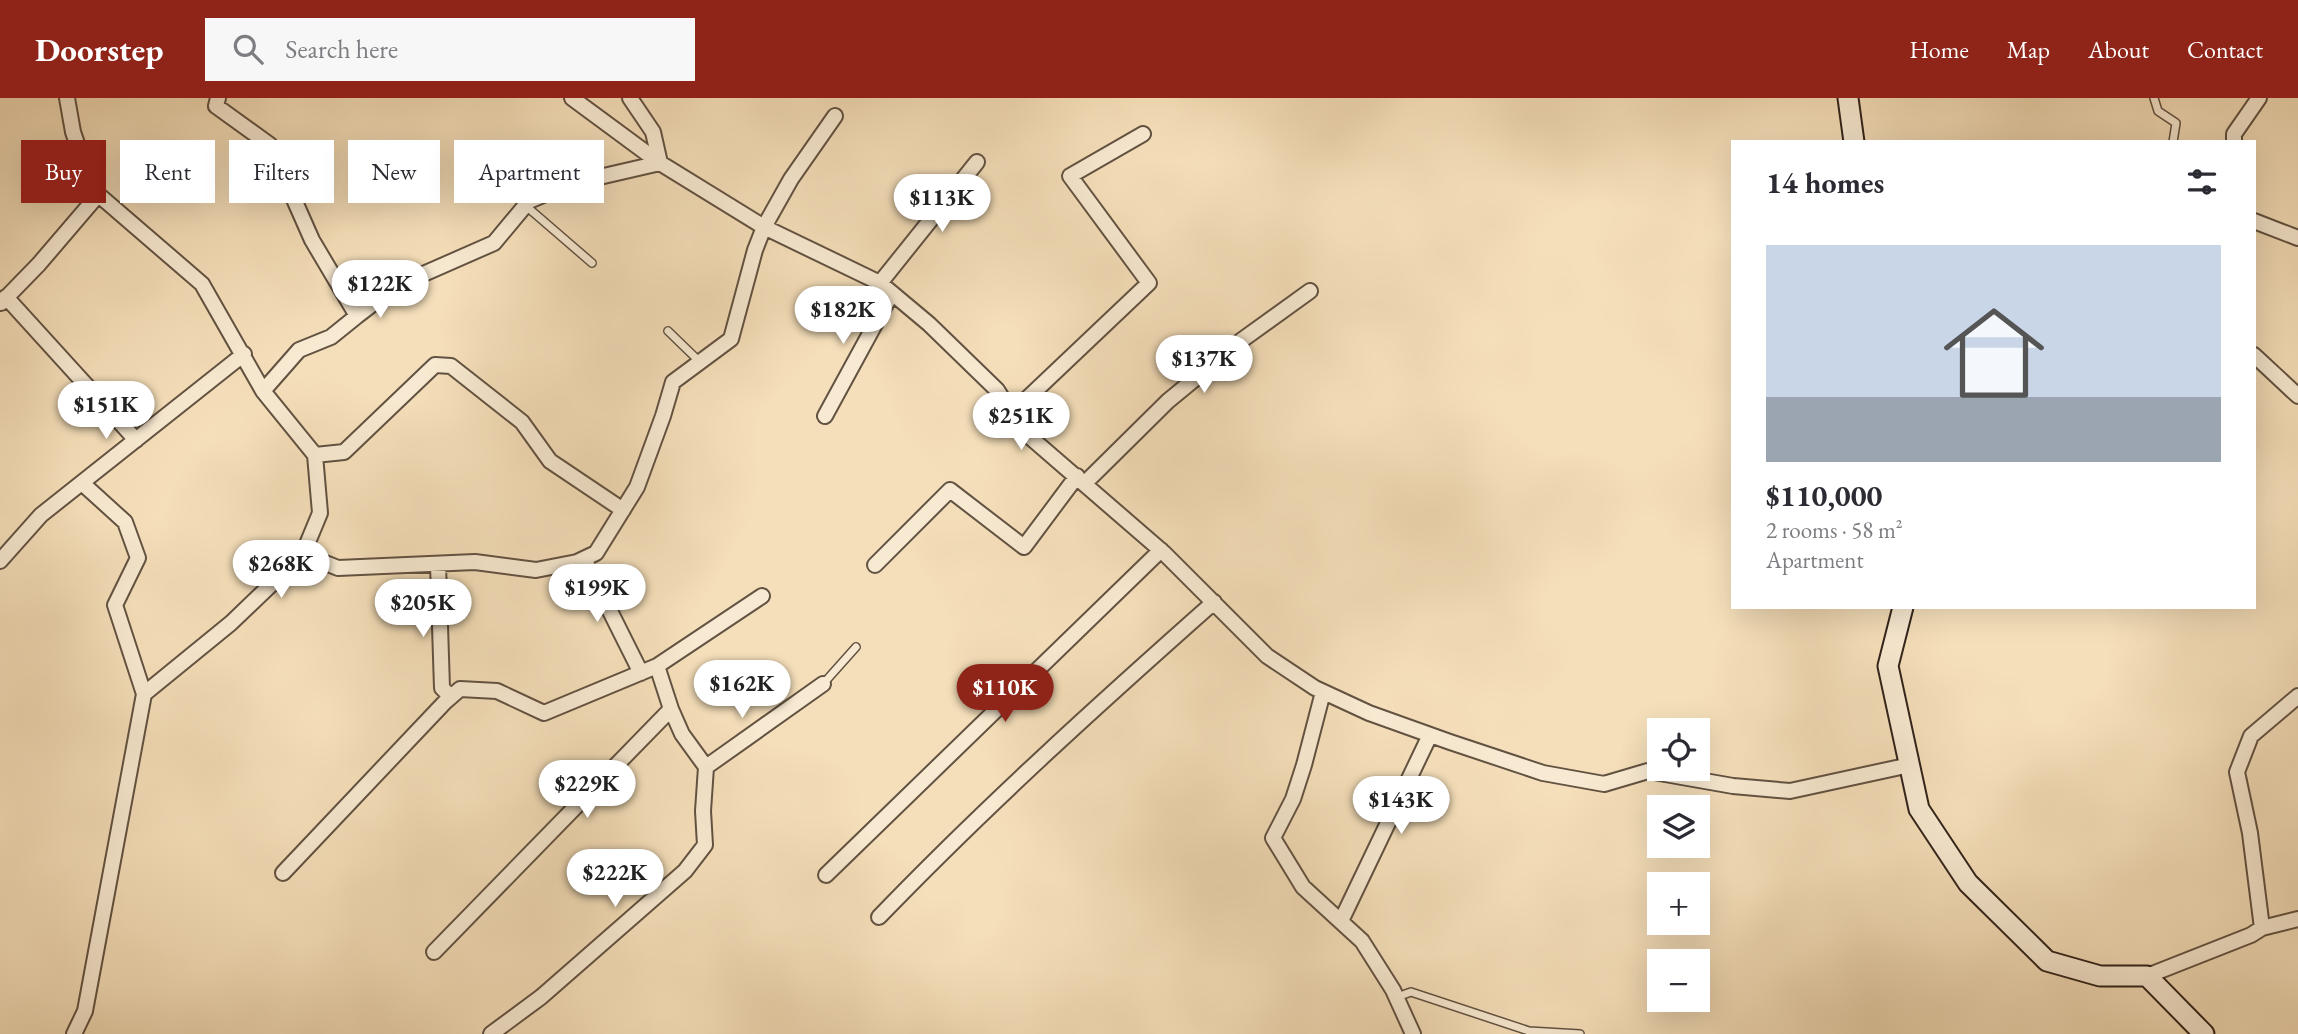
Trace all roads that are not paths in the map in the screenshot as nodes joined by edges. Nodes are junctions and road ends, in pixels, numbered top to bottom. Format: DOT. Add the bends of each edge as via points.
graph roads {
  1 [pos="67,98"];
  2 [pos="218,98"];
  3 [pos="572,98"];
  4 [pos="630,98"];
  5 [pos="1848,98"];
  6 [pos="2154,98"];
  7 [pos="2259,98"];
  8 [pos="835,116"];
  9 [pos="1143,134"];
  10 [pos="76,140"];
  11 [pos="1853,140"];
  12 [pos="2173,140"];
  13 [pos="2234,140"];
  14 [pos="977,162"];
  15 [pos="660,163"];
  16 [pos="106,202"];
  17 [pos="91,203"];
  18 [pos="525,205"];
  19 [pos="2256,221"];
  20 [pos="764,227"];
  21 [pos="2298,238"];
  22 [pos="592,263"];
  23 [pos="880,283"];
  24 [pos="1310,291"];
  25 [pos="892,293"];
  26 [pos="3,300"];
  27 [pos="357,316"];
  28 [pos="668,331"];
  29 [pos="244,354"];
  30 [pos="2256,357"];
  31 [pos="700,362"];
  32 [pos="263,391"];
  33 [pos="2298,396"];
  34 [pos="1012,413"];
  35 [pos="825,416"];
  36 [pos="136,440"];
  37 [pos="315,456"];
  38 [pos="1081,479"];
  39 [pos="82,483"];
  40 [pos="622,510"];
  41 [pos="1161,550"];
  42 [pos="303,554"];
  43 [pos="584,559"];
  44 [pos="0,561"];
  45 [pos="438,564"];
  46 [pos="875,565"];
  47 [pos="762,596"];
  48 [pos="1214,602"];
  49 [pos="1902,609"];
  50 [pos="856,647"];
  51 [pos="657,666"];
  52 [pos="642,673"];
  53 [pos="823,684"];
  54 [pos="1323,692"];
  55 [pos="144,694"];
  56 [pos="2298,696"];
  57 [pos="451,697"];
  58 [pos="671,709"];
  59 [pos="1430,735"];
  60 [pos="1910,765"];
  61 [pos="706,767"];
  62 [pos="282,873"];
  63 [pos="826,876"];
  64 [pos="879,917"];
  65 [pos="2298,919"];
  66 [pos="1341,921"];
  67 [pos="2262,928"];
  68 [pos="434,952"];
  69 [pos="2147,976"];
  70 [pos="1396,997"];
  71 [pos="74,1034"];
  72 [pos="491,1034"];
  73 [pos="1413,1034"];
  74 [pos="1580,1034"];
  75 [pos="2204,1034"];
  1 -- 10 [label="street"];
  2 -- 27 [label="street" via="216,106 270,145 312,240"];
  3 -- 15 [label="street"];
  4 -- 15 [label="street" via="653,132"];
  5 -- 11 [label="street"];
  6 -- 12 [label="lane" via="2158,111 2176,122"];
  7 -- 13 [label="street"];
  8 -- 20 [label="street"];
  9 -- 34 [label="street" via="1069,176 1149,282"];
  14 -- 23 [label="street"];
  15 -- 18 [label="street" via="569,184"];
  15 -- 20 [label="street"];
  16 -- 29 [label="street" via="202,284"];
  17 -- 26 [label="street"];
  18 -- 22 [label="lane"];
  18 -- 27 [label="street" via="494,243 396,286"];
  19 -- 21 [label="street"];
  20 -- 23 [label="street"];
  20 -- 31 [label="street" via="731,339"];
  23 -- 25 [label="street"];
  24 -- 38 [label="street" via="1242,340"];
  25 -- 34 [label="street" via="997,390"];
  25 -- 35 [label="street"];
  26 -- 36 [label="street"];
  27 -- 32 [label="street" via="331,337 299,350"];
  28 -- 31 [label="lane"];
  29 -- 32 [label="street"];
  29 -- 36 [label="street"];
  30 -- 33 [label="street"];
  31 -- 40 [label="street" via="673,382 636,487"];
  32 -- 37 [label="street"];
  34 -- 38 [label="street" via="1023,431"];
  36 -- 39 [label="street"];
  37 -- 40 [label="street" via="344,452 435,365 451,366 522,422 550,461"];
  37 -- 42 [label="street" via="320,513"];
  38 -- 41 [label="street"];
  38 -- 46 [label="street" via="1024,547 950,490"];
  39 -- 44 [label="street" via="41,515"];
  39 -- 55 [label="street" via="125,523 138,558 115,605"];
  40 -- 43 [label="street" via="596,553"];
  41 -- 48 [label="street"];
  41 -- 63 [label="street"];
  42 -- 45 [label="street" via="338,568"];
  42 -- 55 [label="street" via="231,623"];
  43 -- 45 [label="street" via="536,569 475,562"];
  43 -- 52 [label="street"];
  45 -- 57 [label="street" via="442,688"];
  47 -- 51 [label="street"];
  48 -- 54 [label="street" via="1267,656"];
  48 -- 64 [label="street"];
  49 -- 60 [label="street" via="1888,666"];
  50 -- 53 [label="lane"];
  51 -- 52 [label="street"];
  51 -- 58 [label="street"];
  52 -- 57 [label="street" via="544,713 497,691 460,690"];
  53 -- 61 [label="street"];
  54 -- 59 [label="street"];
  54 -- 66 [label="street" via="1293,799 1273,838 1303,887"];
  55 -- 71 [label="street" via="85,1011"];
  56 -- 67 [label="street" via="2251,736 2237,772"];
  57 -- 62 [label="street"];
  58 -- 61 [label="street"];
  58 -- 68 [label="street"];
  59 -- 60 [label="street" via="1543,773 1604,784 1648,771 1790,791"];
  59 -- 66 [label="street"];
  60 -- 69 [label="street" via="1919,809 1968,883 2047,961 2100,976"];
  61 -- 72 [label="street" via="705,845 685,872 541,997"];
  65 -- 67 [label="street"];
  66 -- 70 [label="street" via="1362,941"];
  67 -- 69 [label="street"];
  69 -- 75 [label="street"];
  70 -- 73 [label="street"];
  70 -- 74 [label="lane" via="1412,992 1529,1031"];
}
